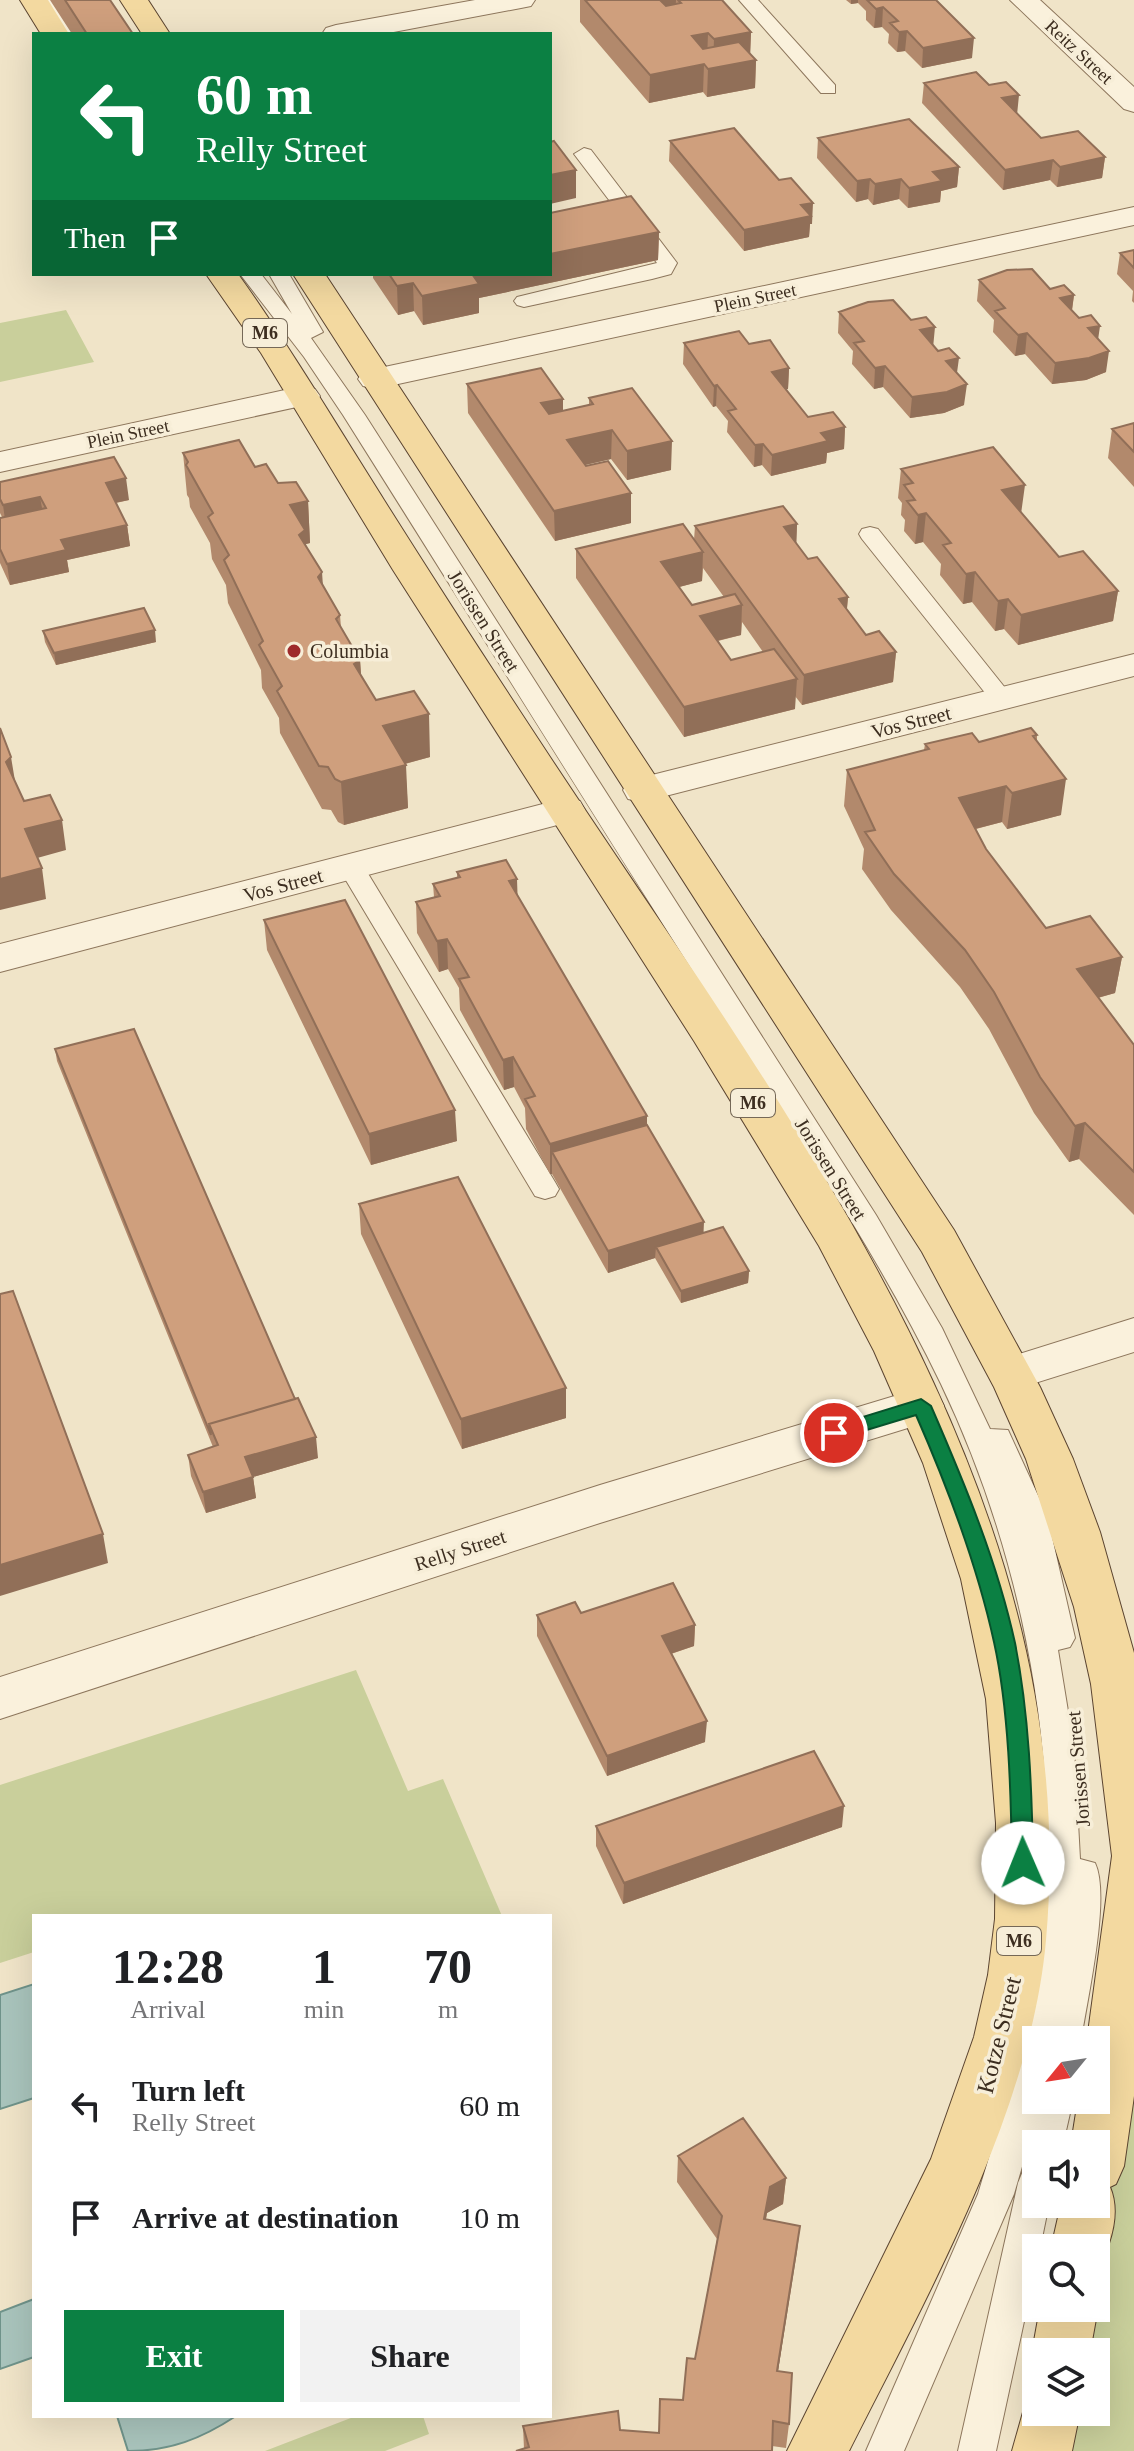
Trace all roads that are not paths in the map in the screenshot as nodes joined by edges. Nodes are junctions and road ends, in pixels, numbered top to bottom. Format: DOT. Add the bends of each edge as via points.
graph roads {
  1 [pos="34,0"];
  2 [pos="47,0"];
  3 [pos="134,0"];
  4 [pos="521,0"];
  5 [pos="748,0"];
  6 [pos="1024,0"];
  7 [pos="54,32"];
  8 [pos="69,32"];
  9 [pos="155,32"];
  10 [pos="347,32"];
  11 [pos="828,89"];
  12 [pos="1134,103"];
  13 [pos="584,154"];
  14 [pos="1134,216"];
  15 [pos="223,276"];
  16 [pos="252,276"];
  17 [pos="280,276"];
  18 [pos="311,276"];
  19 [pos="524,301"];
  20 [pos="375,379"];
  21 [pos="303,396"];
  22 [pos="0,462"];
  23 [pos="870,534"];
  24 [pos="1134,665"];
  25 [pos="1002,699"];
  26 [pos="642,790"];
  27 [pos="566,810"];
  28 [pos="351,867"];
  29 [pos="0,958"];
  30 [pos="545,1189"];
  31 [pos="1134,1335"];
  32 [pos="1013,1373"];
  33 [pos="921,1406"];
  34 [pos="0,1698"];
  35 [pos="1134,1849"];
  36 [pos="1134,1864"];
  37 [pos="1042,2026"];
  38 [pos="1066,2026"];
  39 [pos="1022,2106"];
  40 [pos="1101,2130"];
  41 [pos="1028,2218"];
  42 [pos="1047,2426"];
  43 [pos="817,2451"];
  44 [pos="885,2451"];
  45 [pos="977,2451"];
  46 [pos="1042,2451"];
  1 -- 7 [label="main road"];
  2 -- 8 [label="lane"];
  3 -- 9 [label="main road"];
  4 -- 10 [label="street"];
  5 -- 11 [label="lane"];
  6 -- 12 [label="street, Reitz Street"];
  13 -- 19 [label="lane" via="620,212 667,263 664,270"];
  14 -- 20 [label="street, Plein Street"];
  15 -- 21 [label="main road, Jorissen Street / M6"];
  16 -- 37 [label="lane, Jorissen Street" via="354,415 853,1204 968,1410 1007,1513 1059,1730 1065,1785 1064,1886"];
  17 -- 38 [label="lane, Jorissen Street" via="876,1212 954,1343 1032,1515 1070,1687 1082,1779 1080,1938"];
  18 -- 20 [label="main road, Jorissen Street"];
  20 -- 26 [label="main road, Jorissen Street"];
  21 -- 22 [label="street, Plein Street"];
  21 -- 27 [label="main road, Jorissen Street / M6"];
  23 -- 25 [label="lane"];
  24 -- 25 [label="street, Vos Street"];
  25 -- 26 [label="street, Vos Street"];
  26 -- 32 [label="main road, Jorissen Street" via="929,1228"];
  27 -- 28 [label="street, Vos Street"];
  27 -- 33 [label="main road, Jorissen Street / M6" via="832,1229"];
  28 -- 29 [label="street, Vos Street"];
  28 -- 30 [label="lane"];
  31 -- 32 [label="street"];
  32 -- 35 [label="main road" via="1064,1493 1107,1628 1131,1781"];
  33 -- 34 [label="street, Relly Street"];
  33 -- 43 [label="main road, Kotze Street / M6" via="962,1500 1004,1643 1022,1791 1016,1972 986,2093 958,2161"];
  36 -- 40 [label="main road" via="1128,1950"];
  39 -- 44 [label="lane" via="996,2194"];
  41 -- 45 [label="lane"];
  42 -- 46 [label="main road"];
}
